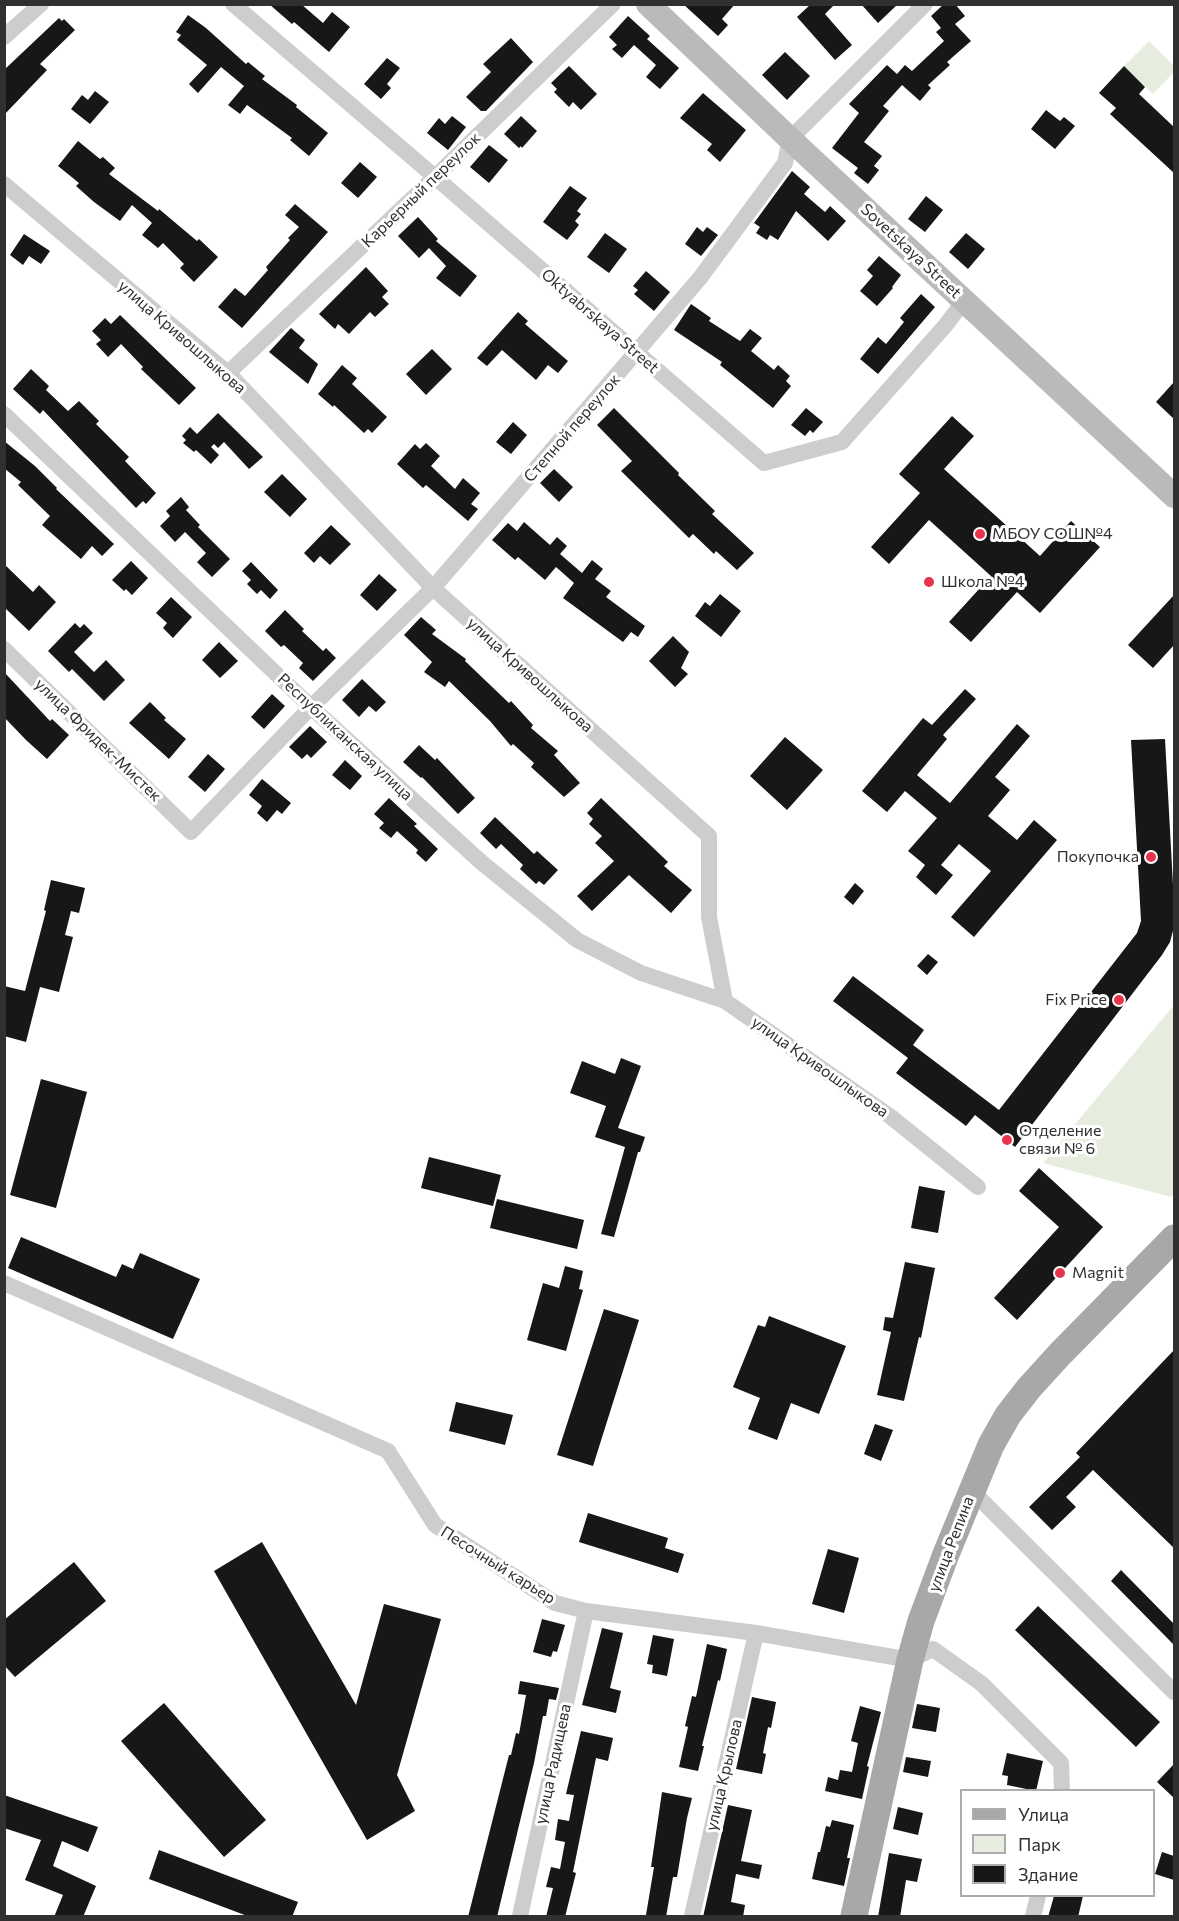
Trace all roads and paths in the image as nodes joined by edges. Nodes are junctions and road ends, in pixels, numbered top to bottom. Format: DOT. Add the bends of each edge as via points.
graph roads {
  1 [pos="40,4"];
  2 [pos="233,4"];
  3 [pos="613,4"];
  4 [pos="648,4"];
  5 [pos="925,4"];
  6 [pos="4,38"];
  7 [pos="790,139"];
  8 [pos="435,177"];
  9 [pos="4,184"];
  10 [pos="964,301"];
  11 [pos="637,352"];
  12 [pos="228,373"];
  13 [pos="4,414"];
  14 [pos="1174,496"];
  15 [pos="433,588"];
  16 [pos="4,649"];
  17 [pos="311,707"];
  18 [pos="191,832"];
  19 [pos="725,1001"];
  20 [pos="978,1187"];
  21 [pos="1174,1238"];
  22 [pos="4,1283"];
  23 [pos="972,1491"];
  24 [pos="586,1611"];
  25 [pos="756,1633"];
  26 [pos="910,1660"];
  27 [pos="1174,1692"];
  28 [pos="1062,1789"];
  29 [pos="1038,1897"];
  30 [pos="520,1917"];
  31 [pos="692,1917"];
  32 [pos="854,1917"];
  33 [pos="1033,1917"];
  1 -- 6 [label="street"];
  2 -- 8 [label="street, Oktyabrskaya Street"];
  3 -- 8 [label="street, Карьерный переулок"];
  4 -- 7 [label="main road, Sovetskaya Street"];
  5 -- 7 [label="street, Степной переулок"];
  7 -- 10 [label="main road, Sovetskaya Street"];
  7 -- 11 [label="street, Степной переулок" via="785,163 700,278"];
  8 -- 11 [label="street, Oktyabrskaya Street"];
  8 -- 12 [label="street, Карьерный переулок"];
  9 -- 12 [label="street, улица Кривошлыкова"];
  10 -- 11 [label="street, Oktyabrskaya Street" via="842,442 764,463"];
  10 -- 14 [label="main road, Sovetskaya Street"];
  11 -- 15 [label="street, Степной переулок"];
  12 -- 15 [label="street, улица Кривошлыкова"];
  13 -- 17 [label="street, Республиканская улица"];
  15 -- 17 [label="street, Степной переулок"];
  15 -- 19 [label="street, улица Кривошлыкова" via="709,836 709,917"];
  16 -- 18 [label="street, улица Фридек-Мистек"];
  17 -- 18 [label="street, Степной переулок"];
  17 -- 19 [label="street, Республиканская улица" via="481,862 578,940 641,973"];
  19 -- 20 [label="street, улица Кривошлыкова" via="891,1117"];
  21 -- 23 [label="main road, улица Репина" via="1029,1388 991,1444"];
  22 -- 24 [label="street, Песочный карьер" via="388,1451 435,1525 555,1603"];
  23 -- 26 [label="main road, улица Репина"];
  23 -- 27 [label="street"];
  24 -- 25 [label="street, Песочный карьер"];
  24 -- 30 [label="street, улица Радищева"];
  25 -- 26 [label="street, Песочный карьер"];
  25 -- 31 [label="street, улица Крылова"];
  26 -- 28 [label="street, Песочный карьер" via="933,1649 982,1684 1061,1763"];
  26 -- 32 [label="main road, улица Репина"];
  29 -- 33 [label="street"];
}
